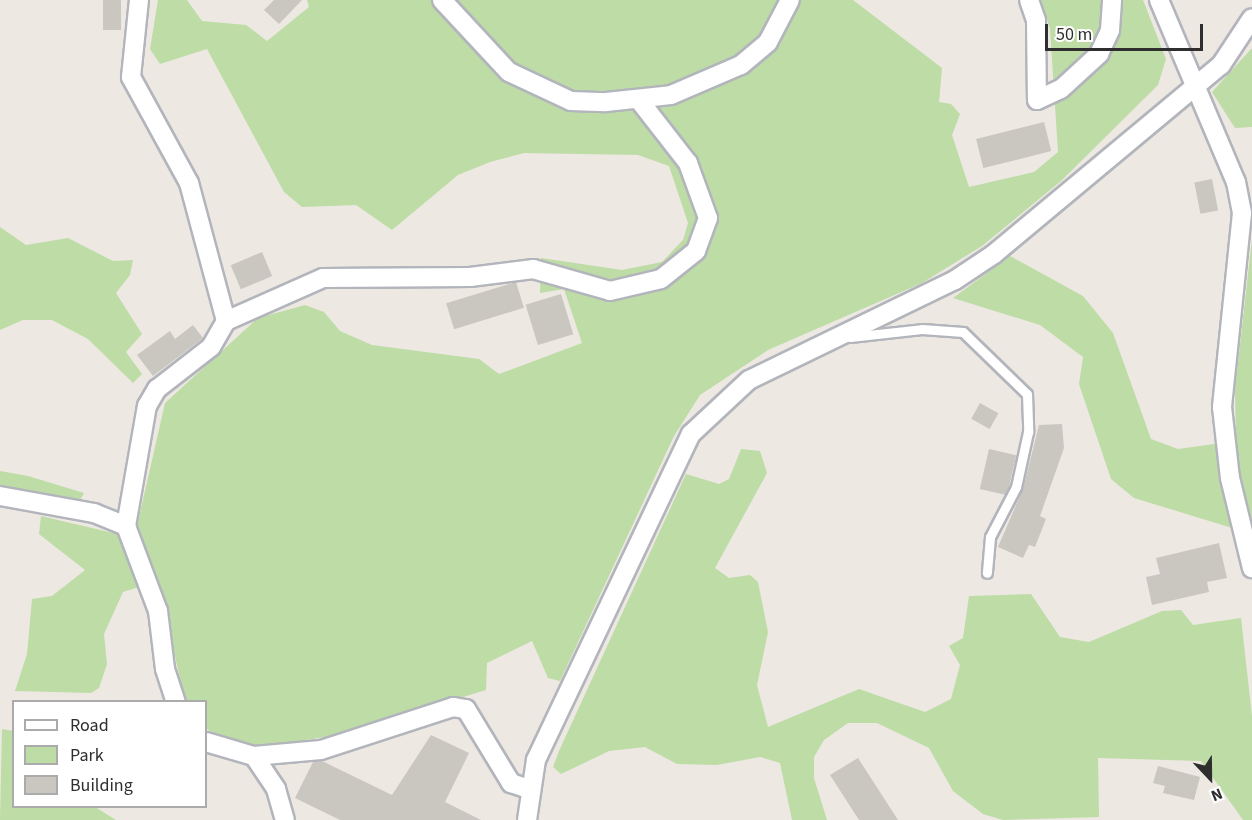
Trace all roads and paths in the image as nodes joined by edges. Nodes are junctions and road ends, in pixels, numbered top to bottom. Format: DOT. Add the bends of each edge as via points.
graph roads {
  1 [pos="139,0"];
  2 [pos="442,0"];
  3 [pos="790,0"];
  4 [pos="1029,0"];
  5 [pos="1112,0"];
  6 [pos="1159,0"];
  7 [pos="1252,18"];
  8 [pos="1194,86"];
  9 [pos="639,100"];
  10 [pos="226,321"];
  11 [pos="834,339"];
  12 [pos="0,496"];
  13 [pos="126,526"];
  14 [pos="1252,568"];
  15 [pos="987,573"];
  16 [pos="175,700"];
  17 [pos="207,742"];
  18 [pos="254,756"];
  19 [pos="528,789"];
  20 [pos="285,820"];
  21 [pos="527,820"];
  1 -- 10 [label="street" via="131,77 189,183"];
  2 -- 9 [label="street" via="509,72 544,92 572,101"];
  3 -- 9 [label="street" via="768,42 741,65 704,84"];
  4 -- 5 [label="street" via="1036,20 1037,100 1061,89 1099,54 1110,30"];
  6 -- 8 [label="street"];
  7 -- 8 [label="street" via="1221,65"];
  8 -- 11 [label="street" via="994,254 955,280"];
  8 -- 14 [label="street" via="1236,182 1242,213 1222,407 1230,478"];
  9 -- 10 [label="street" via="688,163 708,218 696,251 661,279 610,291 533,269 470,277 323,278"];
  10 -- 13 [label="street" via="212,347 157,389 147,406"];
  11 -- 15 [label="lane" via="922,329 963,332 1027,394 1028,432 1016,487 990,537"];
  11 -- 19 [label="street" via="749,380 691,434 536,760"];
  12 -- 13 [label="street" via="94,513"];
  13 -- 16 [label="street" via="158,611 165,669"];
  17 -- 18 [label="street"];
  18 -- 19 [label="street" via="321,750 453,707 466,710 511,783"];
  18 -- 20 [label="street" via="276,789"];
  19 -- 21 [label="street"];
}
